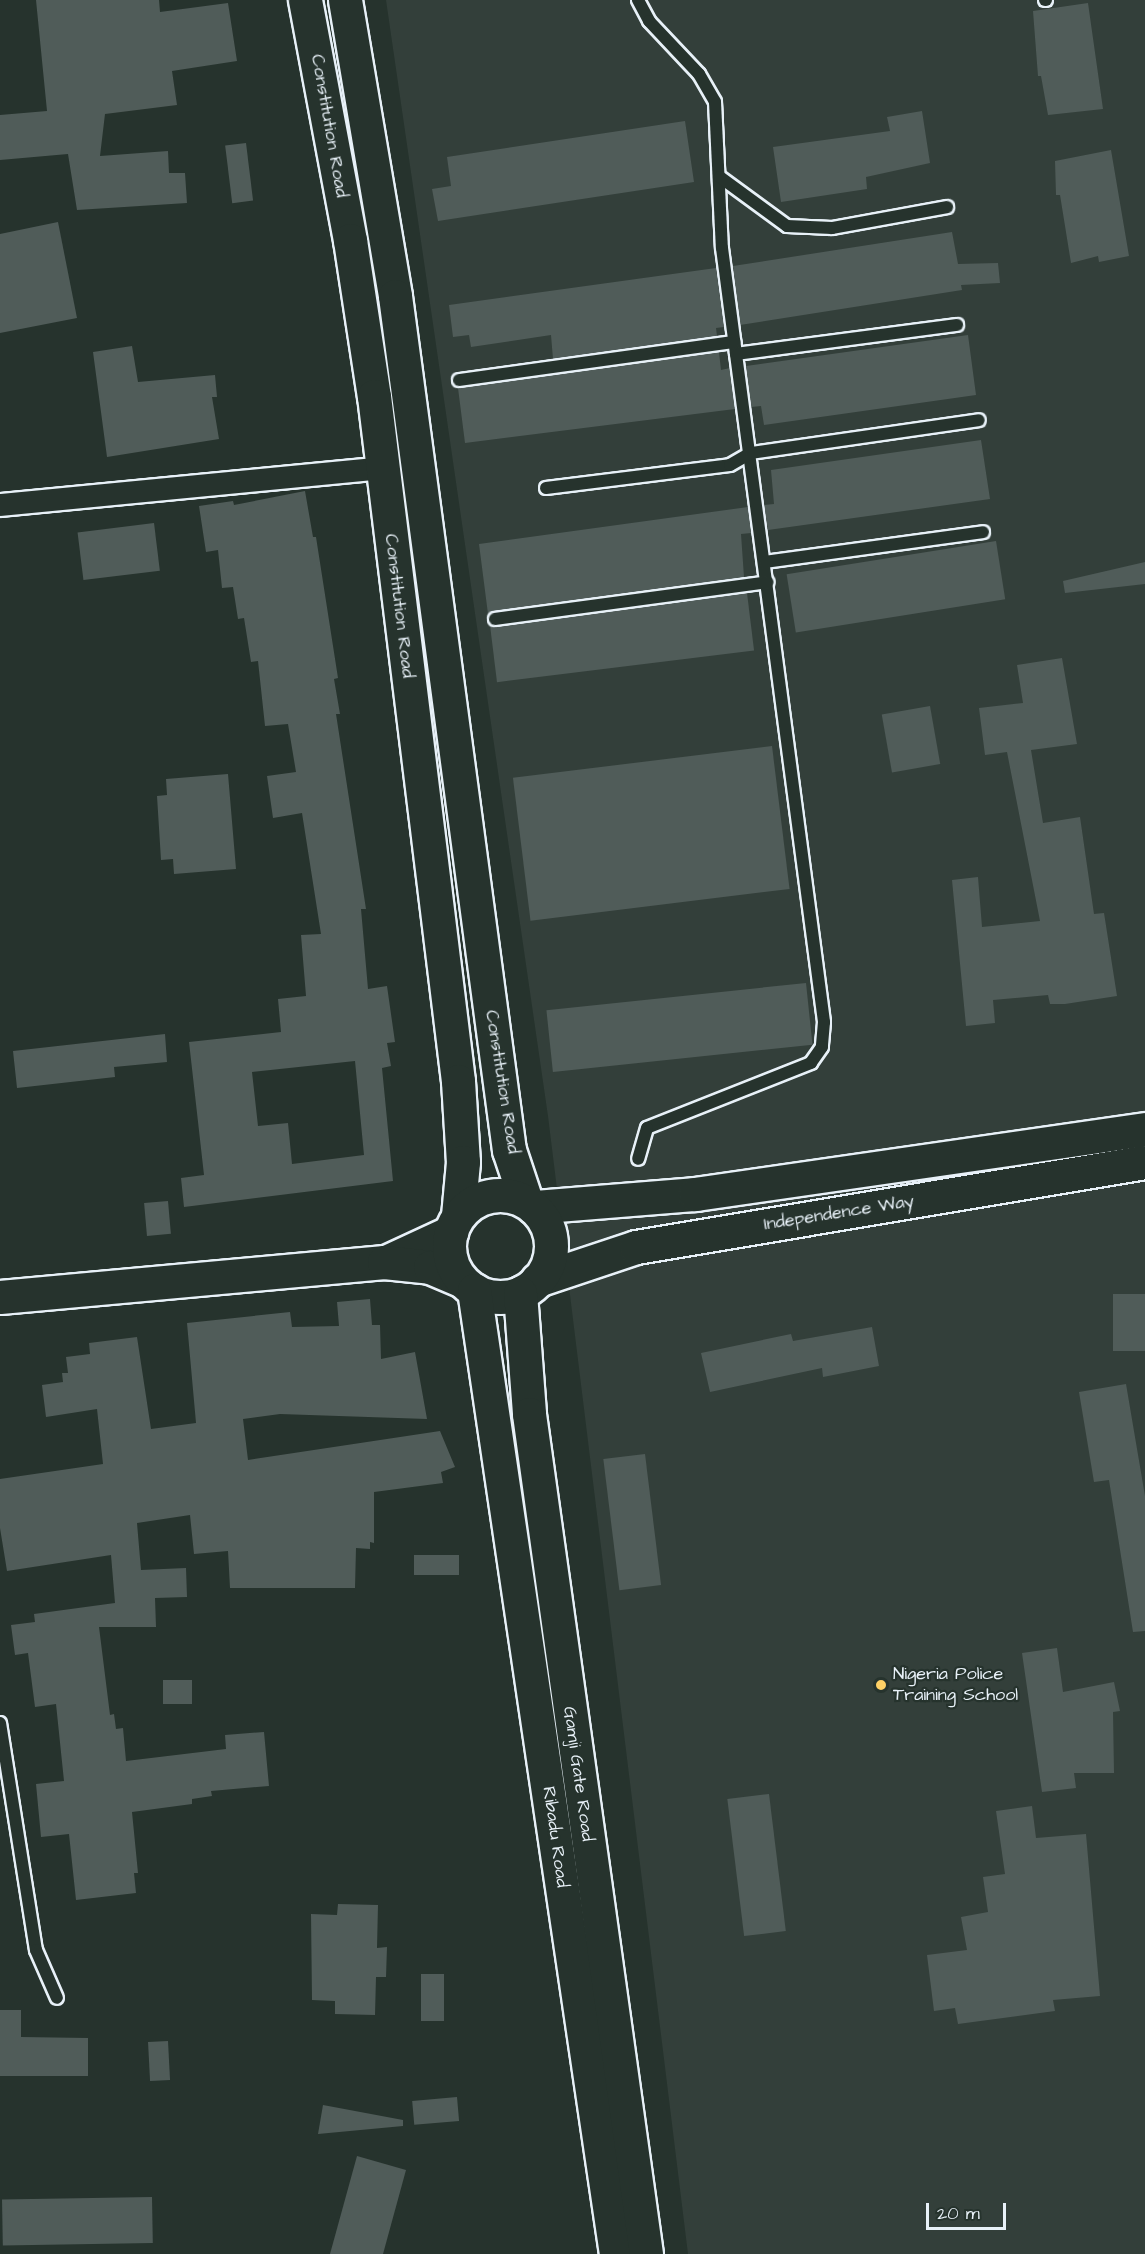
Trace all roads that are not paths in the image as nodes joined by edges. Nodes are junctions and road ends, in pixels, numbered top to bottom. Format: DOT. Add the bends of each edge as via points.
graph roads {
  1 [pos="305,0"];
  2 [pos="345,0"];
  3 [pos="638,0"];
  4 [pos="720,177"];
  5 [pos="947,207"];
  6 [pos="957,325"];
  7 [pos="735,348"];
  8 [pos="459,380"];
  9 [pos="979,420"];
  10 [pos="751,453"];
  11 [pos="382,468"];
  12 [pos="546,488"];
  13 [pos="0,505"];
  14 [pos="983,532"];
  15 [pos="765,562"];
  16 [pos="767,582"];
  17 [pos="495,619"];
  18 [pos="1145,1129"];
  19 [pos="638,1159"];
  20 [pos="1145,1161"];
  21 [pos="529,1204"];
  22 [pos="454,1224"];
  23 [pos="384,1262"];
  24 [pos="468,1285"];
  25 [pos="529,1287"];
  26 [pos="0,1297"];
  27 [pos="0,1723"];
  28 [pos="57,1998"];
  29 [pos="616,2254"];
  30 [pos="646,2254"];
  1 -- 11 [label="main road, Constitution Road" via="350,240"];
  2 -- 21 [label="main road, Constitution Road" via="395,296 509,1150"];
  3 -- 4 [label="lane" via="649,21 699,74 715,102"];
  4 -- 5 [label="lane" via="787,226 832,228"];
  4 -- 7 [label="lane" via="722,248"];
  6 -- 7 [label="lane"];
  7 -- 8 [label="lane"];
  7 -- 10 [label="lane"];
  9 -- 10 [label="lane"];
  10 -- 12 [label="lane" via="730,465"];
  10 -- 15 [label="lane"];
  11 -- 13 [label="street"];
  11 -- 22 [label="main road, Constitution Road" via="459,1093 463,1162"];
  14 -- 15 [label="lane"];
  15 -- 16 [label="lane"];
  16 -- 17 [label="lane"];
  16 -- 19 [label="lane" via="797,843 824,1022 822,1047 811,1063 647,1128"];
  18 -- 21 [label="main road" via="696,1194"];
  20 -- 25 [label="main road, Independence Way" via="636,1247"];
  21 -- 22 [label="main road" via="496,1194 468,1205"];
  21 -- 25 [label="main road" via="545,1223 550,1243 548,1263"];
  22 -- 23 [label="main road"];
  22 -- 24 [label="main road" via="449,1249"];
  23 -- 24 [label="main road" via="430,1267"];
  23 -- 26 [label="main road"];
  24 -- 25 [label="main road" via="505,1297"];
  24 -- 29 [label="main road, Ribadu Road" via="495,1420"];
  25 -- 30 [label="main road, Gamji Gate Road" via="531,1425"];
  27 -- 28 [label="lane" via="36,1950"];
}
